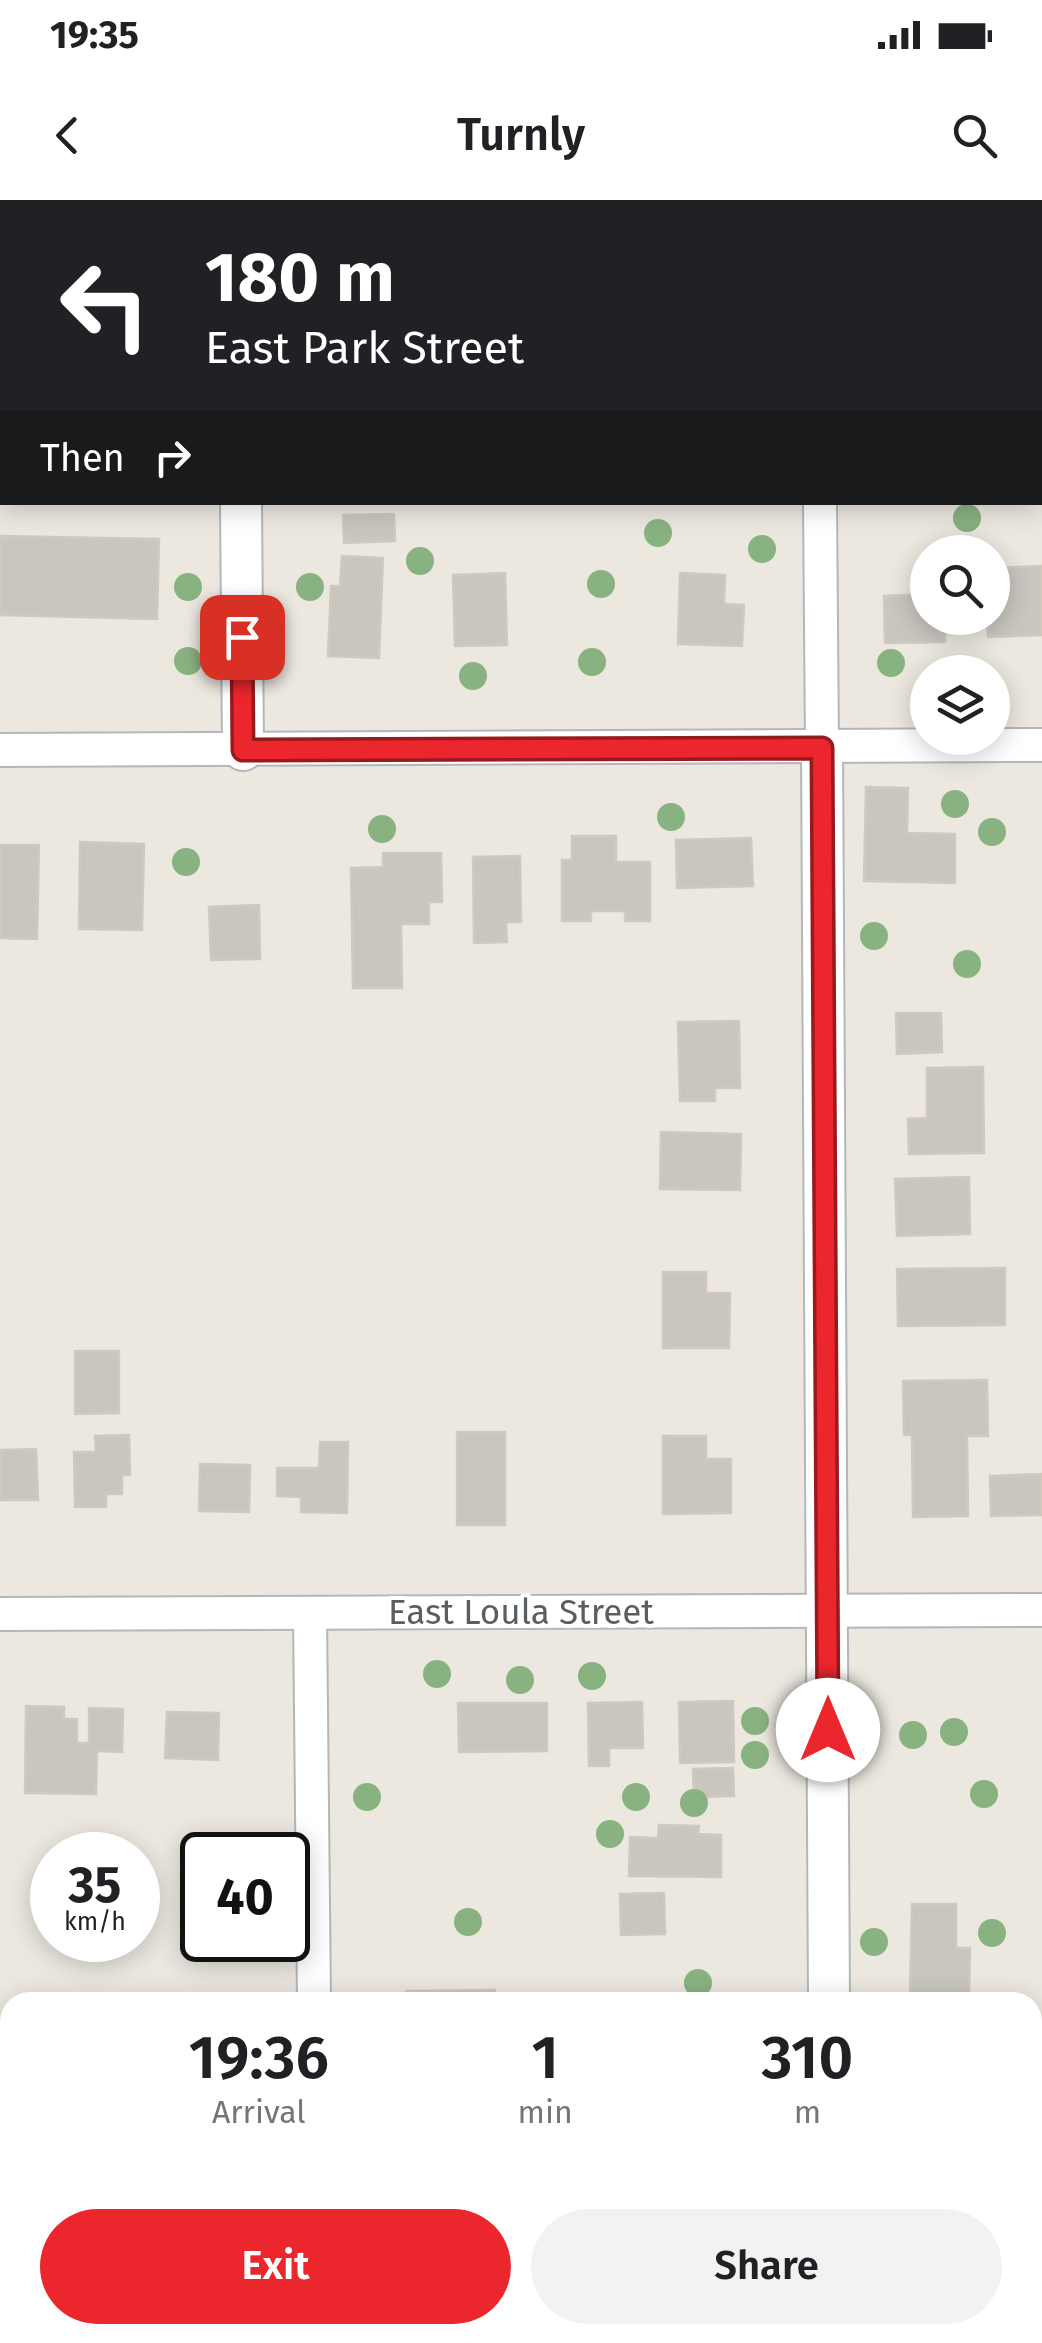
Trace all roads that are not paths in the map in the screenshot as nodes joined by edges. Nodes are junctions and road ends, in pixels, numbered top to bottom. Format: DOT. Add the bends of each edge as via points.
graph roads {
  1 [pos="241,505"];
  2 [pos="820,505"];
  3 [pos="1042,745"];
  4 [pos="822,748"];
  5 [pos="0,750"];
  6 [pos="243,750"];
  7 [pos="827,1610"];
  8 [pos="1042,1610"];
  9 [pos="310,1613"];
  10 [pos="0,1614"];
  11 [pos="314,1992"];
  12 [pos="829,1992"];
  1 -- 6 [label="street"];
  2 -- 4 [label="street"];
  3 -- 4 [label="street"];
  4 -- 6 [label="street"];
  4 -- 7 [label="street"];
  5 -- 6 [label="street"];
  7 -- 8 [label="street, East Loula Street"];
  7 -- 9 [label="street, East Loula Street"];
  7 -- 12 [label="street"];
  9 -- 10 [label="street, East Loula Street"];
  9 -- 11 [label="street"];
}
